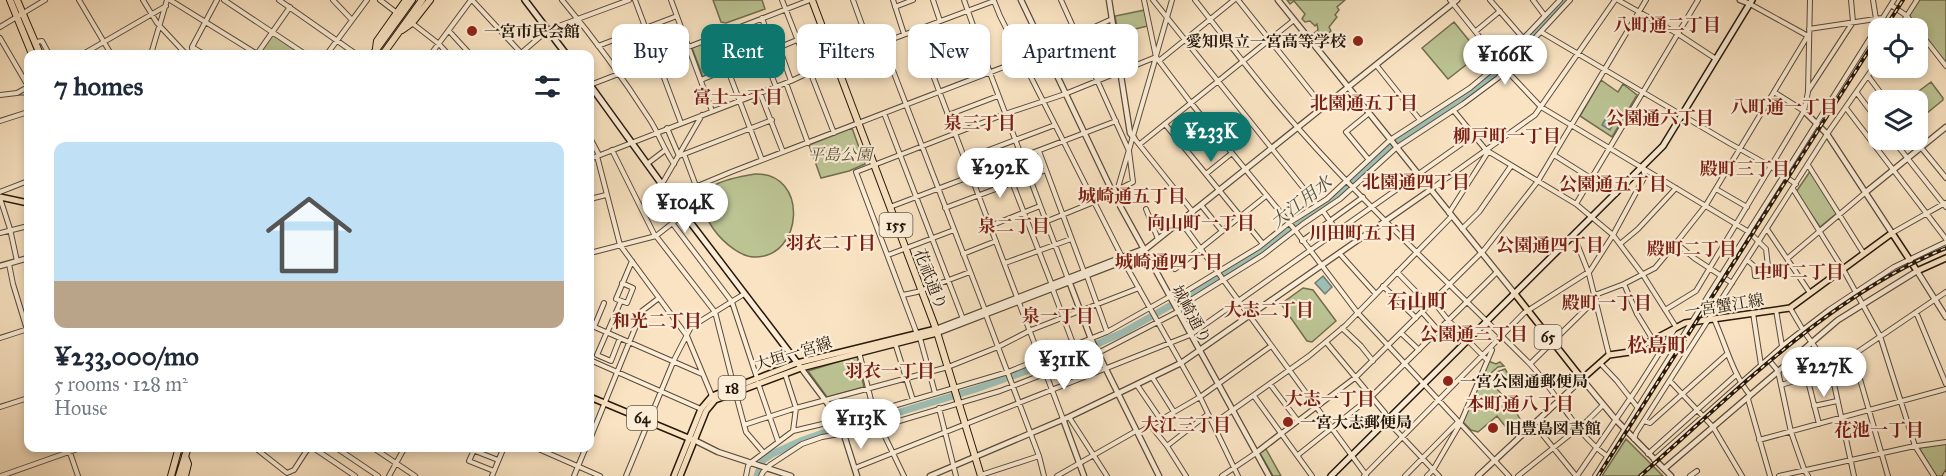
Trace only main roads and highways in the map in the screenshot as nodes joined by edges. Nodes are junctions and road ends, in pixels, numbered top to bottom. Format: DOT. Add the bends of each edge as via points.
graph roads {
  1 [pos="10,0"];
  2 [pos="17,0"];
  3 [pos="406,0"];
  4 [pos="412,0"];
  5 [pos="430,0"];
  6 [pos="525,0"];
  7 [pos="811,0"];
  8 [pos="1751,2"];
  9 [pos="420,3"];
  10 [pos="21,15"];
  11 [pos="414,20"];
  12 [pos="400,30"];
  13 [pos="31,50"];
  14 [pos="39,50"];
  15 [pos="375,50"];
  16 [pos="376,50"];
  17 [pos="386,50"];
  18 [pos="563,50"];
  19 [pos="594,90"];
  20 [pos="0,198"];
  21 [pos="24,202"];
  22 [pos="1946,258"];
  23 [pos="1515,294"];
  24 [pos="937,331"];
  25 [pos="919,336"];
  26 [pos="799,365"];
  27 [pos="758,381"];
  28 [pos="735,389"];
  29 [pos="594,399"];
  30 [pos="692,439"];
  31 [pos="178,452"];
  32 [pos="186,452"];
  33 [pos="185,455"];
  34 [pos="171,476"];
  35 [pos="178,476"];
  36 [pos="184,476"];
  37 [pos="675,476"];
  38 [pos="680,476"];
  39 [pos="981,476"];
  40 [pos="1331,476"];
  1 -- 10 [label="highway"];
  2 -- 10 [label="highway"];
  3 -- 15 [label="highway"];
  4 -- 16 [label="highway"];
  5 -- 11 [label="highway"];
  6 -- 18 [label="main road"];
  7 -- 24 [label="highway, 花祇通り / 155"];
  8 -- 23 [label="main road" via="1663,146"];
  9 -- 11 [label="highway"];
  9 -- 12 [label="highway"];
  10 -- 13 [label="highway"];
  10 -- 14 [label="highway"];
  11 -- 12 [label="highway"];
  12 -- 17 [label="highway"];
  19 -- 26 [label="main road"];
  20 -- 21 [label="main road"];
  22 -- 23 [label="main road, 一宮蟹江線 / 65" via="1917,271 1892,233 1790,308 1692,321 1630,352 1610,355 1582,379"];
  23 -- 40 [label="main road"];
  24 -- 25 [label="main road, 大垣一宮線 / 18"];
  24 -- 39 [label="highway, 花祇通り / 155"];
  25 -- 26 [label="main road, 大垣一宮線 / 18"];
  25 -- 26 [label="main road, 大垣一宮線 / 18"];
  26 -- 27 [label="main road, 大垣一宮線 / 18"];
  26 -- 27 [label="main road, 大垣一宮線 / 18"];
  27 -- 28 [label="main road, 大垣一宮線 / 18"];
  28 -- 30 [label="main road, 大垣一宮線 / 18" via="710,404"];
  28 -- 30 [label="main road, 大垣一宮線 / 18" via="712,396 701,409"];
  29 -- 30 [label="main road, 64"];
  30 -- 37 [label="main road, 大垣一宮線 / 18"];
  30 -- 38 [label="main road, 大垣一宮線 / 18"];
  31 -- 34 [label="highway"];
  32 -- 33 [label="highway"];
  33 -- 35 [label="highway"];
  33 -- 36 [label="highway" via="188,464"];
}
